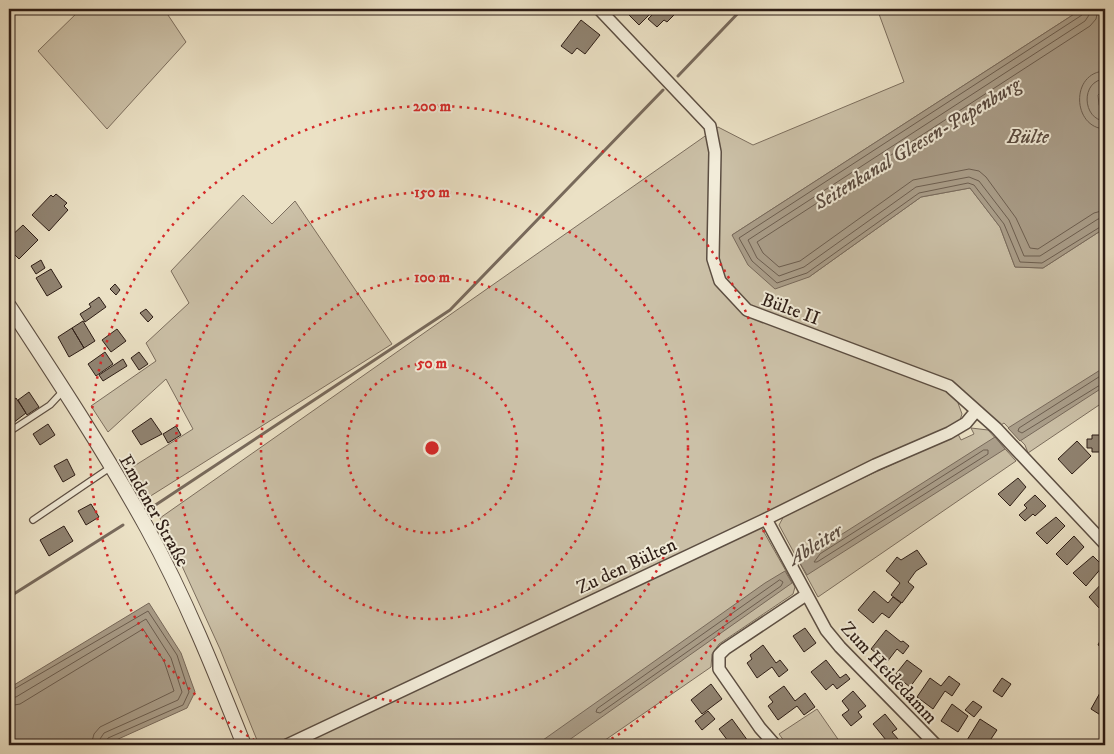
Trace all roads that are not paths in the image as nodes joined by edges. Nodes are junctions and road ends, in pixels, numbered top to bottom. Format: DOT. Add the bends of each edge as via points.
graph roads {
  1 [pos="599,9"];
  2 [pos="9,306"];
  3 [pos="64,390"];
  4 [pos="976,411"];
  5 [pos="9,432"];
  6 [pos="111,467"];
  7 [pos="766,519"];
  8 [pos="33,520"];
  9 [pos="1105,544"];
  10 [pos="806,595"];
  11 [pos="244,745"];
  12 [pos="287,745"];
  13 [pos="776,745"];
  14 [pos="936,745"];
  1 -- 4 [label="street, Bülte II" via="710,126 715,152 713,259 720,281 747,310 949,386"];
  2 -- 3 [label="street, Emdener Straße"];
  3 -- 5 [label="lane" via="50,405"];
  3 -- 6 [label="street, Emdener Straße"];
  4 -- 7 [label="street, Zu den Bülten" via="966,424 949,433 875,465"];
  4 -- 9 [label="street, Bülte II" via="1018,450"];
  6 -- 8 [label="lane"];
  6 -- 11 [label="street, Emdener Straße" via="147,529 197,632"];
  7 -- 10 [label="street, Zum Heidedamm"];
  7 -- 12 [label="street, Zu den Bülten"];
  10 -- 13 [label="street" via="719,655 719,669 760,728"];
  10 -- 14 [label="street, Zum Heidedamm" via="840,647"];
}
